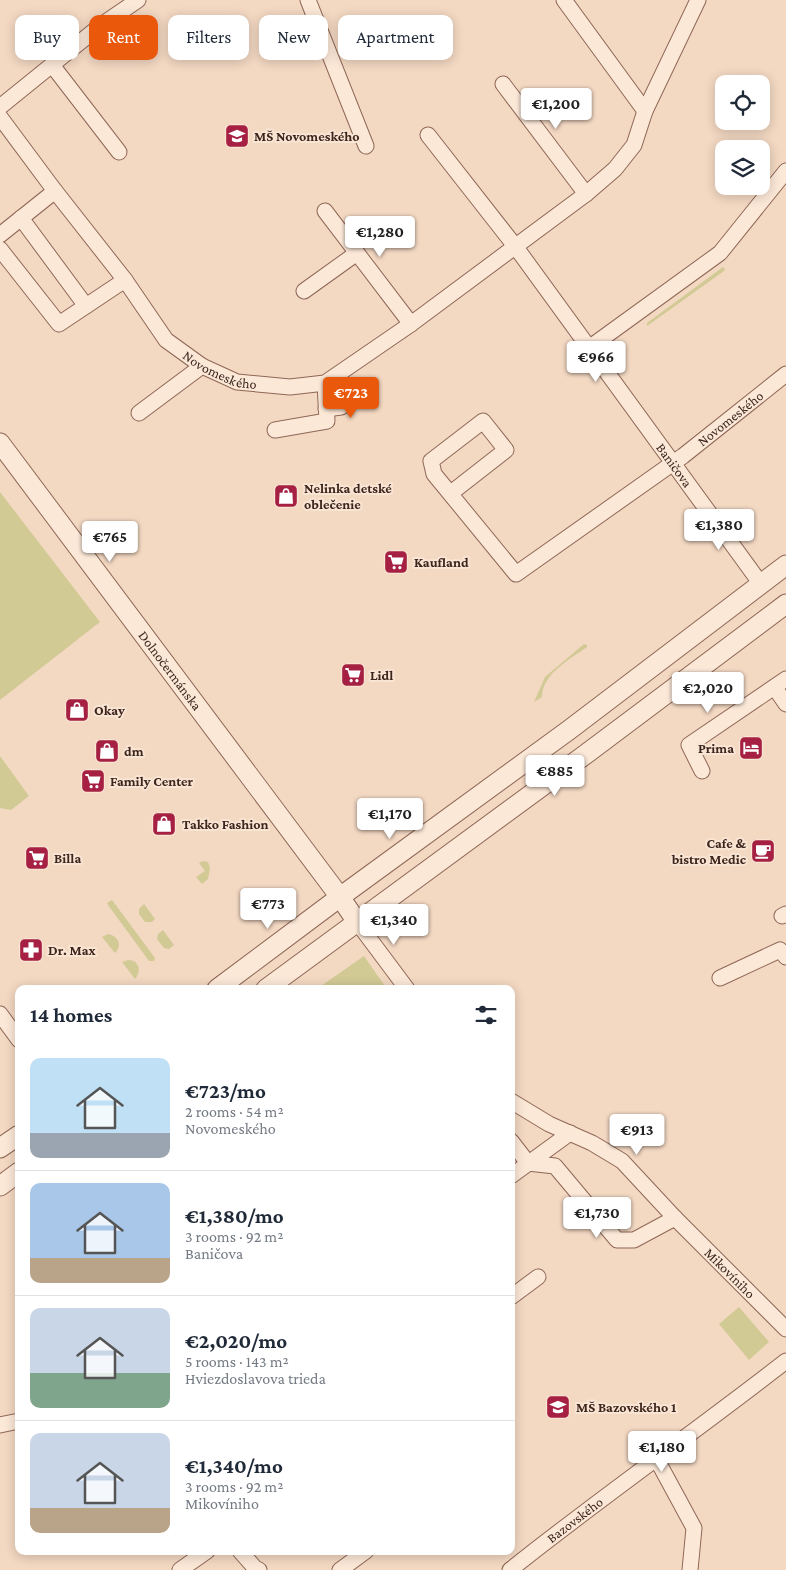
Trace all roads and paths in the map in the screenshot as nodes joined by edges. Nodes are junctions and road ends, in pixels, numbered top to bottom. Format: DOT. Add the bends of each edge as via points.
graph roads {
  1 [pos="138,0"];
  2 [pos="308,0"];
  3 [pos="564,0"];
  4 [pos="693,3"];
  5 [pos="52,65"];
  6 [pos="503,84"];
  7 [pos="0,107"];
  8 [pos="645,111"];
  9 [pos="0,117"];
  10 [pos="428,135"];
  11 [pos="366,146"];
  12 [pos="118,152"];
  13 [pos="786,171"];
  14 [pos="55,192"];
  15 [pos="586,194"];
  16 [pos="325,211"];
  17 [pos="21,218"];
  18 [pos="0,235"];
  19 [pos="515,246"];
  20 [pos="0,249"];
  21 [pos="357,253"];
  22 [pos="125,280"];
  23 [pos="304,291"];
  24 [pos="86,306"];
  25 [pos="411,324"];
  26 [pos="589,348"];
  27 [pos="202,366"];
  28 [pos="786,374"];
  29 [pos="325,383"];
  30 [pos="364,394"];
  31 [pos="326,409"];
  32 [pos="139,413"];
  33 [pos="275,430"];
  34 [pos="0,443"];
  35 [pos="674,462"];
  36 [pos="450,493"];
  37 [pos="786,565"];
  38 [pos="761,584"];
  39 [pos="784,611"];
  40 [pos="781,684"];
  41 [pos="786,704"];
  42 [pos="569,730"];
  43 [pos="586,754"];
  44 [pos="702,771"];
  45 [pos="340,897"];
  46 [pos="356,922"];
  47 [pos="786,957"];
  48 [pos="720,978"];
  49 [pos="222,985"];
  50 [pos="271,985"];
  51 [pos="404,985"];
  52 [pos="0,1014"];
  53 [pos="15,1035"];
  54 [pos="515,1103"];
  55 [pos="570,1133"];
  56 [pos="15,1138"];
  57 [pos="515,1147"];
  58 [pos="0,1148"];
  59 [pos="528,1163"];
  60 [pos="515,1173"];
  61 [pos="15,1175"];
  62 [pos="0,1186"];
  63 [pos="675,1218"];
  64 [pos="538,1277"];
  65 [pos="515,1294"];
  66 [pos="786,1329"];
  67 [pos="786,1361"];
  68 [pos="15,1422"];
  69 [pos="0,1425"];
  70 [pos="656,1458"];
  71 [pos="201,1555"];
  72 [pos="244,1555"];
  73 [pos="361,1555"];
  74 [pos="514,1561"];
  75 [pos="180,1570"];
  76 [pos="259,1570"];
  77 [pos="340,1570"];
  78 [pos="690,1570"];
  1 -- 5 [label="street"];
  2 -- 11 [label="street"];
  3 -- 8 [label="street"];
  4 -- 8 [label="street, Novomeského"];
  5 -- 7 [label="street"];
  5 -- 12 [label="street"];
  6 -- 15 [label="street"];
  8 -- 15 [label="street, Novomeského" via="634,145 615,169"];
  9 -- 14 [label="street, Novomeského"];
  10 -- 19 [label="street"];
  13 -- 26 [label="street" via="720,253"];
  14 -- 17 [label="street"];
  14 -- 22 [label="street, Novomeského"];
  15 -- 19 [label="street, Novomeského"];
  16 -- 21 [label="street"];
  17 -- 18 [label="street"];
  17 -- 24 [label="street"];
  19 -- 25 [label="street, Novomeského"];
  19 -- 26 [label="street, Baničova"];
  20 -- 24 [label="street" via="59,324"];
  21 -- 23 [label="street"];
  21 -- 25 [label="street"];
  22 -- 24 [label="street"];
  22 -- 27 [label="street, Novomeského" via="166,340"];
  25 -- 29 [label="street, Novomeského"];
  26 -- 35 [label="street, Baničova"];
  27 -- 29 [label="street, Novomeského" via="237,382 290,387"];
  27 -- 32 [label="street"];
  28 -- 35 [label="street, Novomeského"];
  29 -- 31 [label="street"];
  30 -- 31 [label="street" via="341,407"];
  31 -- 33 [label="street" via="327,421"];
  34 -- 45 [label="street, Dolnočermánska"];
  35 -- 36 [label="street, Novomeského" via="516,574"];
  35 -- 38 [label="street, Baničova"];
  36 -- 36 [label="street" via="434,474 431,461 483,420 506,450"];
  37 -- 38 [label="street"];
  38 -- 39 [label="street"];
  38 -- 42 [label="street"];
  39 -- 43 [label="street"];
  40 -- 41 [label="street"];
  40 -- 44 [label="street" via="688,745"];
  42 -- 43 [label="street"];
  42 -- 45 [label="street"];
  43 -- 46 [label="street"];
  45 -- 46 [label="street, Dolnočermánska"];
  45 -- 49 [label="street"];
  46 -- 50 [label="street"];
  46 -- 51 [label="street"];
  47 -- 48 [label="street" via="780,950"];
  52 -- 53 [label="street"];
  54 -- 55 [label="street, Mikovíniho"];
  55 -- 59 [label="street"];
  55 -- 63 [label="street, Mikovíniho" via="622,1161"];
  56 -- 58 [label="street"];
  57 -- 59 [label="street"];
  59 -- 60 [label="street"];
  59 -- 63 [label="street" via="555,1166 617,1240 634,1240"];
  61 -- 62 [label="street"];
  63 -- 66 [label="street, Mikovíniho"];
  64 -- 65 [label="street"];
  67 -- 70 [label="street, Bazovského"];
  68 -- 69 [label="street"];
  70 -- 74 [label="street, Bazovského"];
  70 -- 78 [label="street" via="694,1528"];
  71 -- 75 [label="street"];
  72 -- 76 [label="street"];
  73 -- 77 [label="street"];
}
